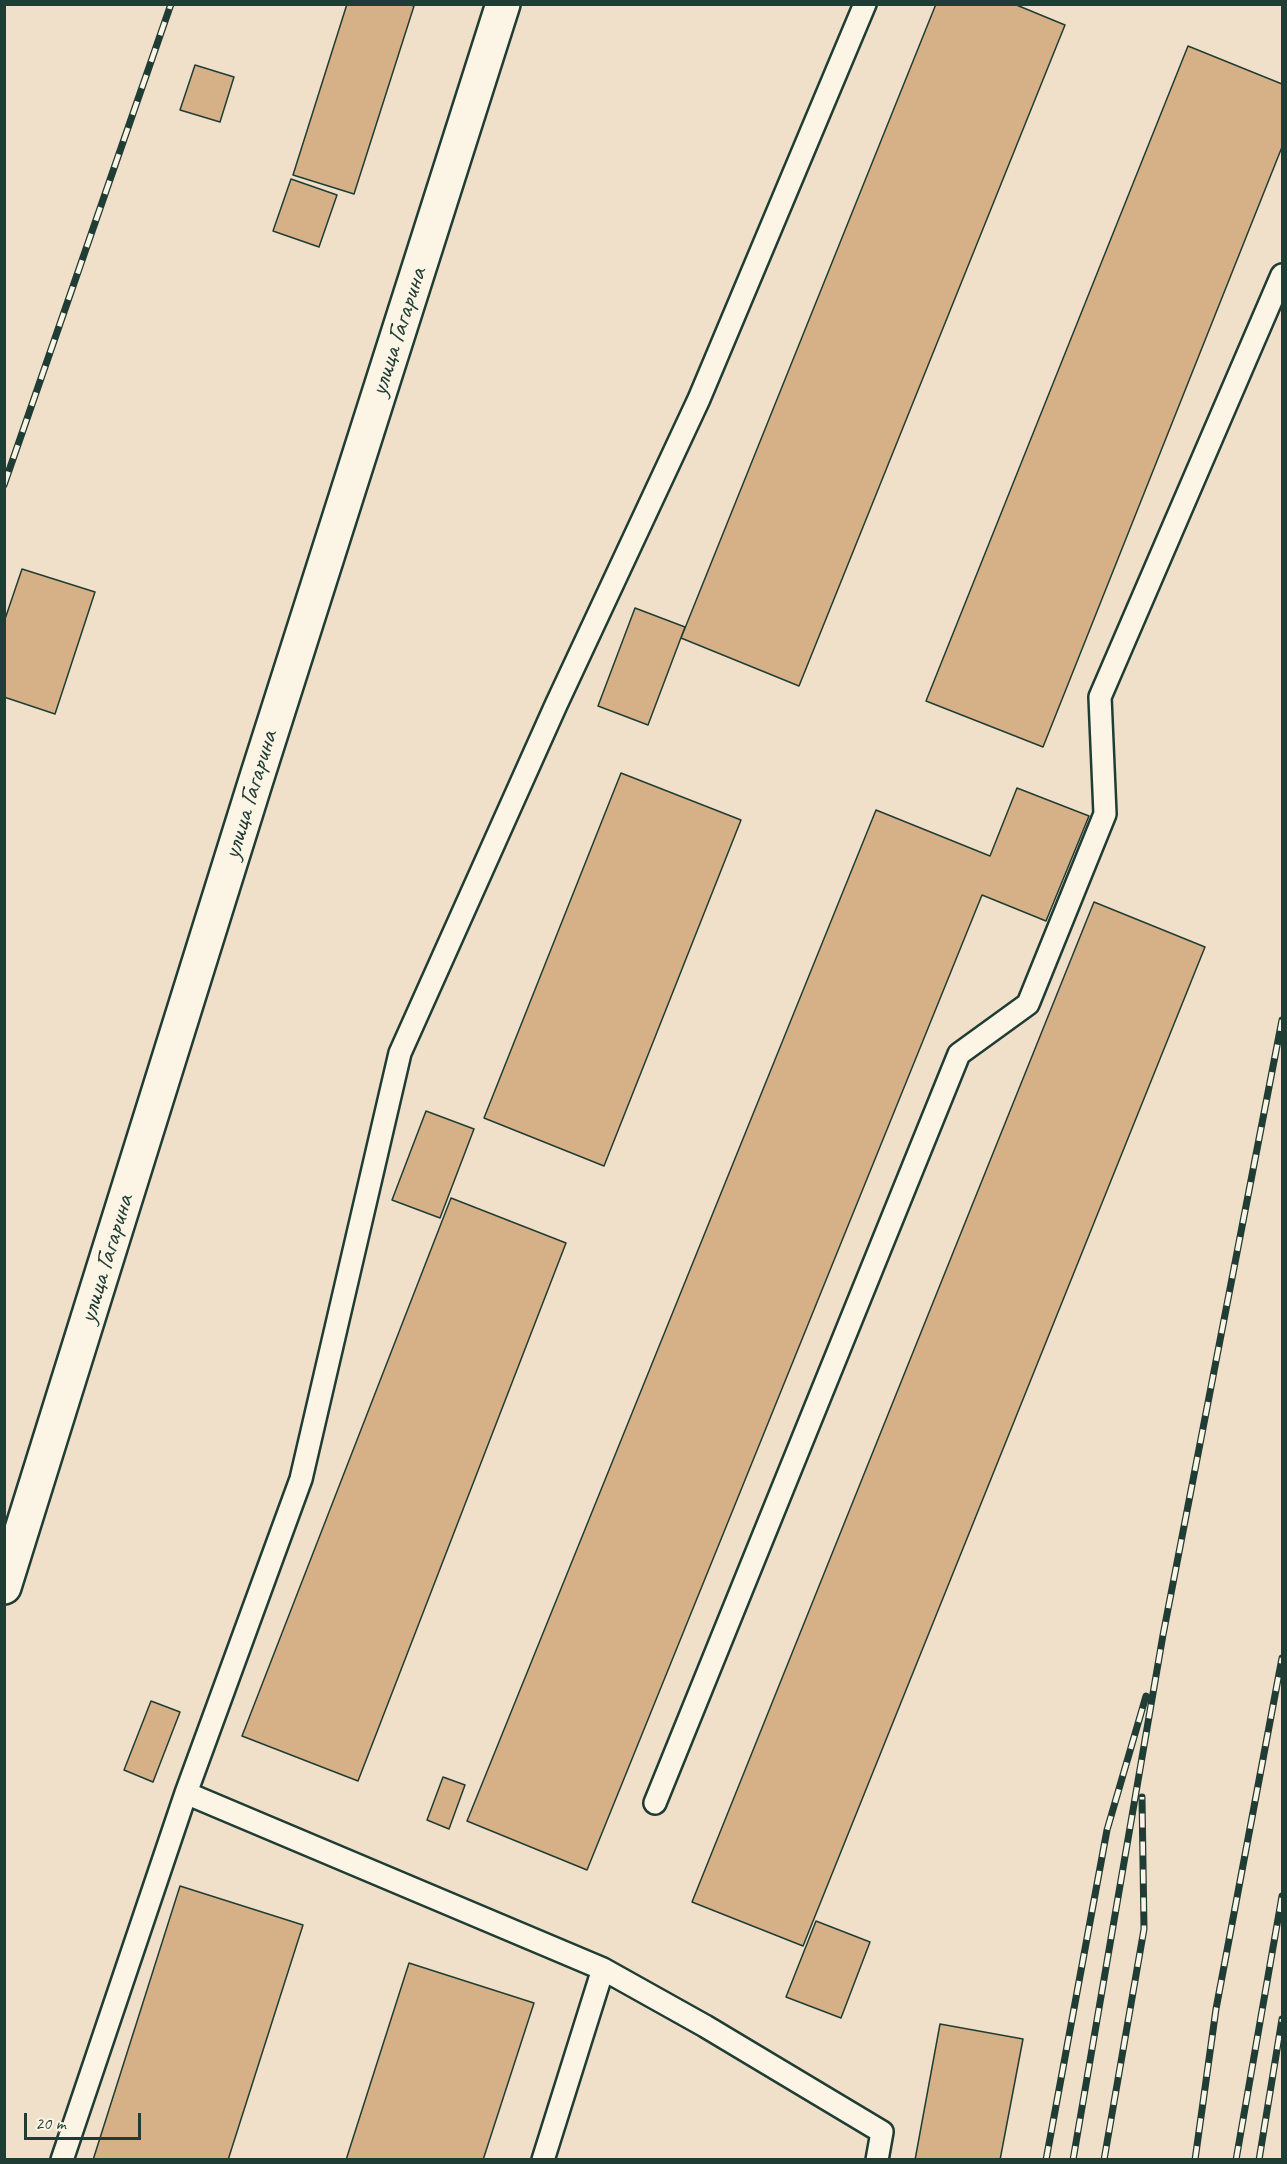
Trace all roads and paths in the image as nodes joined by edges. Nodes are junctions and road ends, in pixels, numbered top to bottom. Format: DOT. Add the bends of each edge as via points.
graph roads {
  1 [pos="504,4"];
  2 [pos="865,4"];
  3 [pos="1282,275"];
  4 [pos="4,1587"];
  5 [pos="186,1793"];
  6 [pos="655,1803"];
  7 [pos="603,1969"];
  8 [pos="62,2160"];
  9 [pos="543,2160"];
  10 [pos="877,2160"];
  1 -- 4 [label="street, улица Гагарина"];
  2 -- 5 [label="lane" via="699,399 400,1053 301,1479"];
  3 -- 6 [label="lane" via="1100,697 1105,814 1028,1004 959,1054"];
  5 -- 7 [label="lane"];
  5 -- 8 [label="lane"];
  7 -- 9 [label="lane"];
  7 -- 10 [label="lane" via="882,2132"];
}
